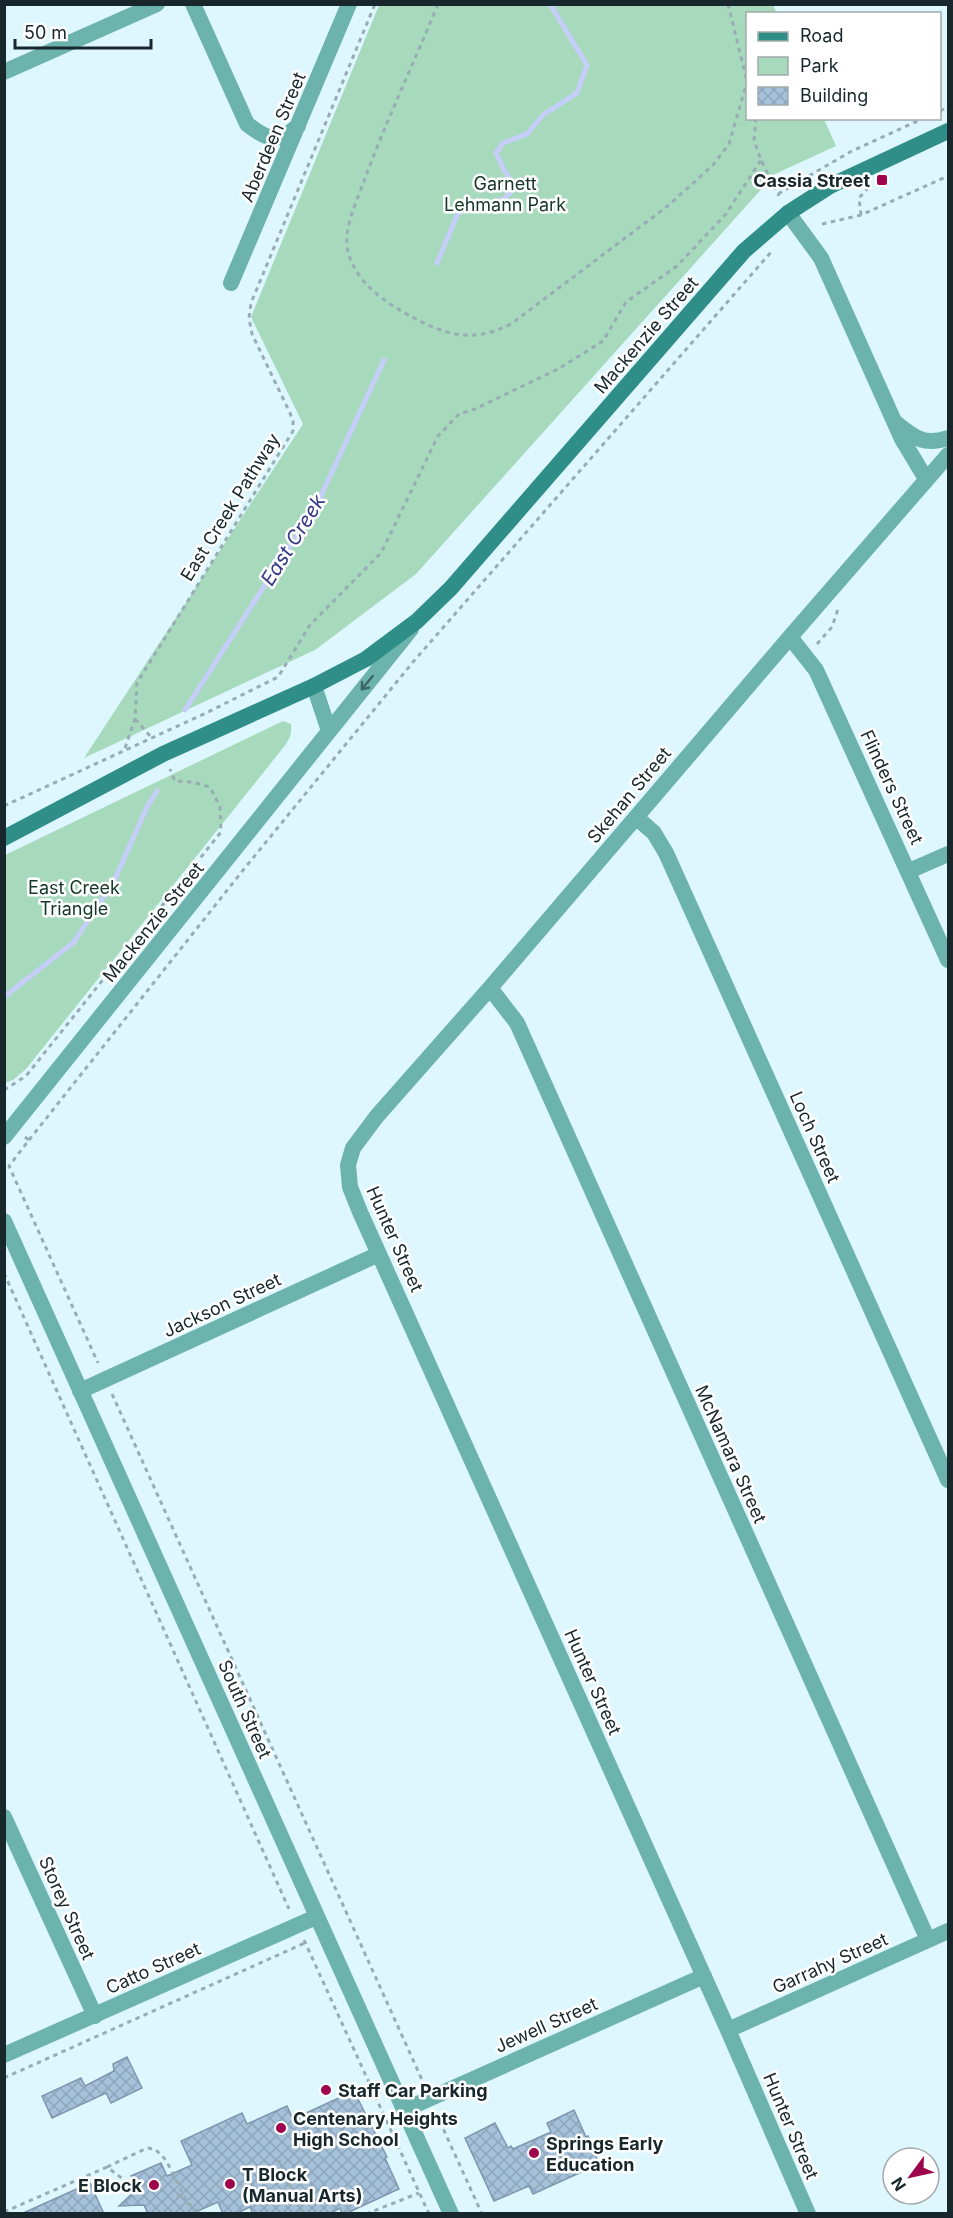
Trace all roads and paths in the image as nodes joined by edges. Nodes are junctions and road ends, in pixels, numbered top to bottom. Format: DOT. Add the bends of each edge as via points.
graph roads {
  1 [pos="157,4"];
  2 [pos="193,4"];
  3 [pos="349,4"];
  4 [pos="375,4"];
  5 [pos="438,4"];
  6 [pos="728,4"];
  7 [pos="4,72"];
  8 [pos="746,79"];
  9 [pos="746,86"];
  10 [pos="756,120"];
  11 [pos="920,120"];
  12 [pos="298,125"];
  13 [pos="948,131"];
  14 [pos="761,160"];
  15 [pos="948,176"];
  16 [pos="872,187"];
  17 [pos="778,194"];
  18 [pos="788,213"];
  19 [pos="861,215"];
  20 [pos="822,224"];
  21 [pos="772,251"];
  22 [pos="231,283"];
  23 [pos="893,420"];
  24 [pos="948,438"];
  25 [pos="948,455"];
  26 [pos="926,479"];
  27 [pos="417,621"];
  28 [pos="790,637"];
  29 [pos="314,686"];
  30 [pos="135,719"];
  31 [pos="329,731"];
  32 [pos="151,737"];
  33 [pos="124,749"];
  34 [pos="163,754"];
  35 [pos="4,806"];
  36 [pos="636,817"];
  37 [pos="4,838"];
  38 [pos="948,854"];
  39 [pos="909,871"];
  40 [pos="948,960"];
  41 [pos="490,988"];
  42 [pos="4,1090"];
  43 [pos="9,1132"];
  44 [pos="29,1140"];
  45 [pos="348,1166"];
  46 [pos="4,1221"];
  47 [pos="379,1254"];
  48 [pos="4,1273"];
  49 [pos="105,1380"];
  50 [pos="80,1391"];
  51 [pos="948,1480"];
  52 [pos="4,1817"];
  53 [pos="316,1917"];
  54 [pos="297,1926"];
  55 [pos="948,1931"];
  56 [pos="324,1934"];
  57 [pos="928,1940"];
  58 [pos="305,1943"];
  59 [pos="704,1976"];
  60 [pos="95,2016"];
  61 [pos="728,2030"];
  62 [pos="4,2055"];
  63 [pos="4,2078"];
  64 [pos="430,2098"];
  65 [pos="404,2110"];
  66 [pos="281,2161"];
  67 [pos="106,2167"];
  68 [pos="133,2180"];
  69 [pos="419,2193"];
  70 [pos="182,2194"];
  71 [pos="177,2197"];
  72 [pos="4,2212"];
  73 [pos="201,2214"];
  74 [pos="303,2214"];
  75 [pos="366,2214"];
  76 [pos="429,2214"];
  77 [pos="451,2214"];
  78 [pos="482,2214"];
  79 [pos="808,2214"];
  1 -- 7 [label="street"];
  2 -- 12 [label="street" via="247,124 279,139"];
  3 -- 12 [label="street, Aberdeen Street"];
  4 -- 30 [label="path, East Creek Pathway" via="251,303 252,334 290,413 293,431 137,683"];
  5 -- 9 [label="path" via="347,230 348,248 366,284 387,304 431,327 454,334 475,336 511,324 669,205 713,165 729,144"];
  6 -- 8 [label="path"];
  10 -- 14 [label="path" via="754,140"];
  11 -- 17 [label="path" via="849,152"];
  12 -- 22 [label="street, Aberdeen Street"];
  13 -- 18 [label="main road, Mackenzie Street" via="830,186"];
  14 -- 17 [label="path"];
  14 -- 32 [label="path" via="726,214 677,266 626,302 603,341 558,369 459,414 438,436 381,553 310,625 278,677"];
  15 -- 19 [label="path"];
  16 -- 19 [label="path" via="859,198"];
  17 -- 18 [label="path"];
  18 -- 23 [label="street" via="821,258"];
  18 -- 27 [label="main road, Mackenzie Street" via="744,251 451,588"];
  19 -- 20 [label="path"];
  21 -- 44 [label="path" via="413,662"];
  23 -- 24 [label="street" via="926,442"];
  23 -- 26 [label="street"];
  25 -- 26 [label="street, Skehan Street"];
  26 -- 28 [label="street, Skehan Street"];
  27 -- 29 [label="main road, Mackenzie Street" via="366,659"];
  27 -- 31 [label="street, Mackenzie Street, one-way"];
  28 -- 36 [label="street, Skehan Street"];
  28 -- 39 [label="street, Flinders Street" via="816,670"];
  29 -- 31 [label="street"];
  29 -- 34 [label="main road, Mackenzie Street"];
  30 -- 32 [label="path"];
  30 -- 33 [label="path"];
  31 -- 43 [label="street, Mackenzie Street"];
  32 -- 33 [label="path"];
  32 -- 34 [label="path"];
  33 -- 35 [label="path"];
  34 -- 37 [label="main road, Mackenzie Street"];
  34 -- 42 [label="path" via="175,781 210,787 220,807 221,832 26,1076"];
  36 -- 41 [label="street, Skehan Street"];
  36 -- 51 [label="street, Loch Street" via="654,833 666,853"];
  38 -- 39 [label="street"];
  39 -- 40 [label="street, Flinders Street"];
  41 -- 45 [label="street, Skehan Street" via="377,1116 353,1148"];
  41 -- 57 [label="street, McNamara Street" via="517,1023"];
  43 -- 44 [label="path"];
  44 -- 49 [label="path" via="9,1166"];
  45 -- 47 [label="street, Hunter Street" via="350,1187"];
  46 -- 50 [label="street, South Street"];
  47 -- 49 [label="street, Jackson Street"];
  47 -- 59 [label="street, Hunter Street"];
  48 -- 54 [label="path"];
  49 -- 50 [label="street, Jackson Street"];
  49 -- 64 [label="path"];
  50 -- 53 [label="street, South Street"];
  52 -- 60 [label="street, Storey Street"];
  53 -- 54 [label="street, Catto Street"];
  53 -- 56 [label="street, South Street"];
  54 -- 58 [label="path"];
  54 -- 60 [label="street, Catto Street"];
  55 -- 57 [label="street, Garrahy Street"];
  56 -- 58 [label="path"];
  56 -- 65 [label="street, South Street"];
  57 -- 61 [label="street, Garrahy Street"];
  58 -- 63 [label="path"];
  58 -- 69 [label="path"];
  59 -- 61 [label="street, Hunter Street"];
  59 -- 64 [label="street, Jewell Street"];
  60 -- 62 [label="street, Catto Street"];
  61 -- 79 [label="street, Hunter Street"];
  64 -- 65 [label="street, Jewell Street"];
  64 -- 78 [label="path"];
  65 -- 77 [label="street, South Street"];
  66 -- 74 [label="path"];
  67 -- 68 [label="path" via="128,2182"];
  67 -- 70 [label="path" via="147,2148 155,2149 166,2160"];
  67 -- 72 [label="path"];
  69 -- 75 [label="path"];
  69 -- 76 [label="path"];
  70 -- 71 [label="path"];
  70 -- 73 [label="path"];
}
